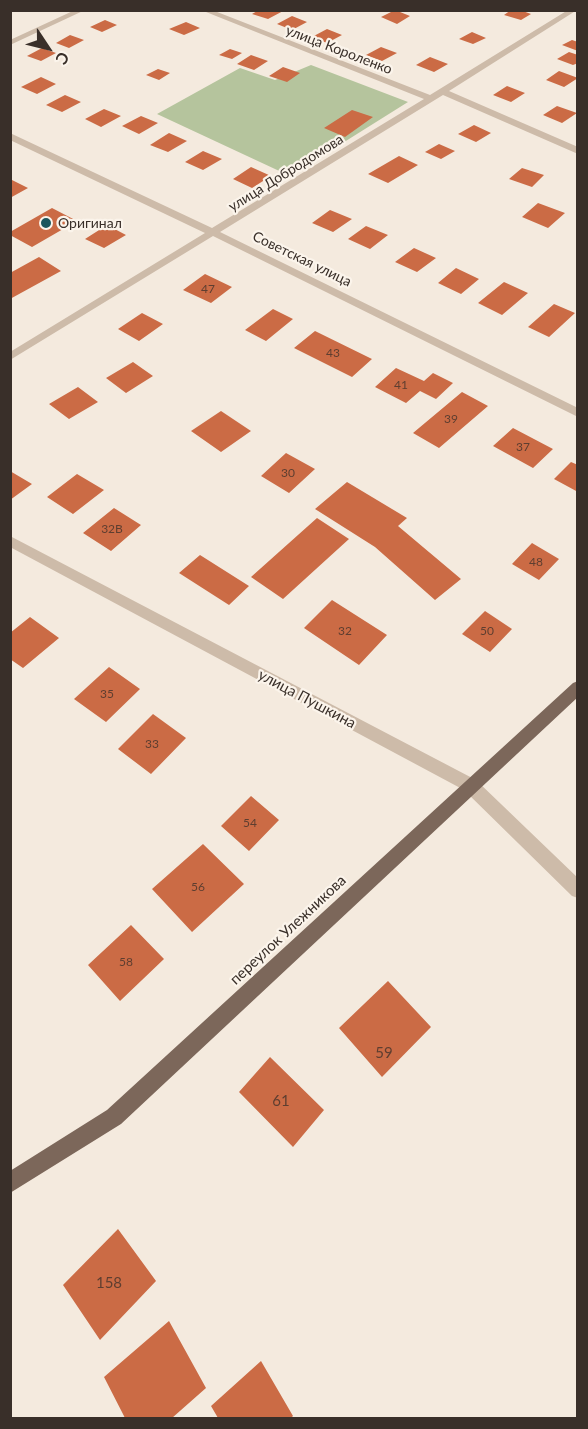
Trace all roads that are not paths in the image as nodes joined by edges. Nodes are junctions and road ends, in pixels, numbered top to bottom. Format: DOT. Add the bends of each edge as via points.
graph roads {
  1 [pos="82,10"];
  2 [pos="204,10"];
  3 [pos="574,10"];
  4 [pos="10,43"];
  5 [pos="444,92"];
  6 [pos="432,99"];
  7 [pos="10,136"];
  8 [pos="578,151"];
  9 [pos="214,233"];
  10 [pos="10,357"];
  11 [pos="578,413"];
  12 [pos="10,542"];
  13 [pos="578,687"];
  14 [pos="470,785"];
  15 [pos="578,890"];
  16 [pos="10,1183"];
  1 -- 4 [label="street"];
  2 -- 6 [label="street, улица Короленко"];
  3 -- 5 [label="street, улица Добродомова"];
  5 -- 6 [label="street, улица Добродомова"];
  5 -- 8 [label="street"];
  6 -- 9 [label="street, улица Добродомова"];
  7 -- 9 [label="street, Советская улица"];
  9 -- 10 [label="street, улица Добродомова"];
  9 -- 11 [label="street, Советская улица"];
  12 -- 14 [label="street, улица Пушкина"];
  13 -- 14 [label="main road, переулок Улежникова"];
  14 -- 15 [label="street, улица Пушкина"];
  14 -- 16 [label="main road, переулок Улежникова" via="114,1117"];
}
